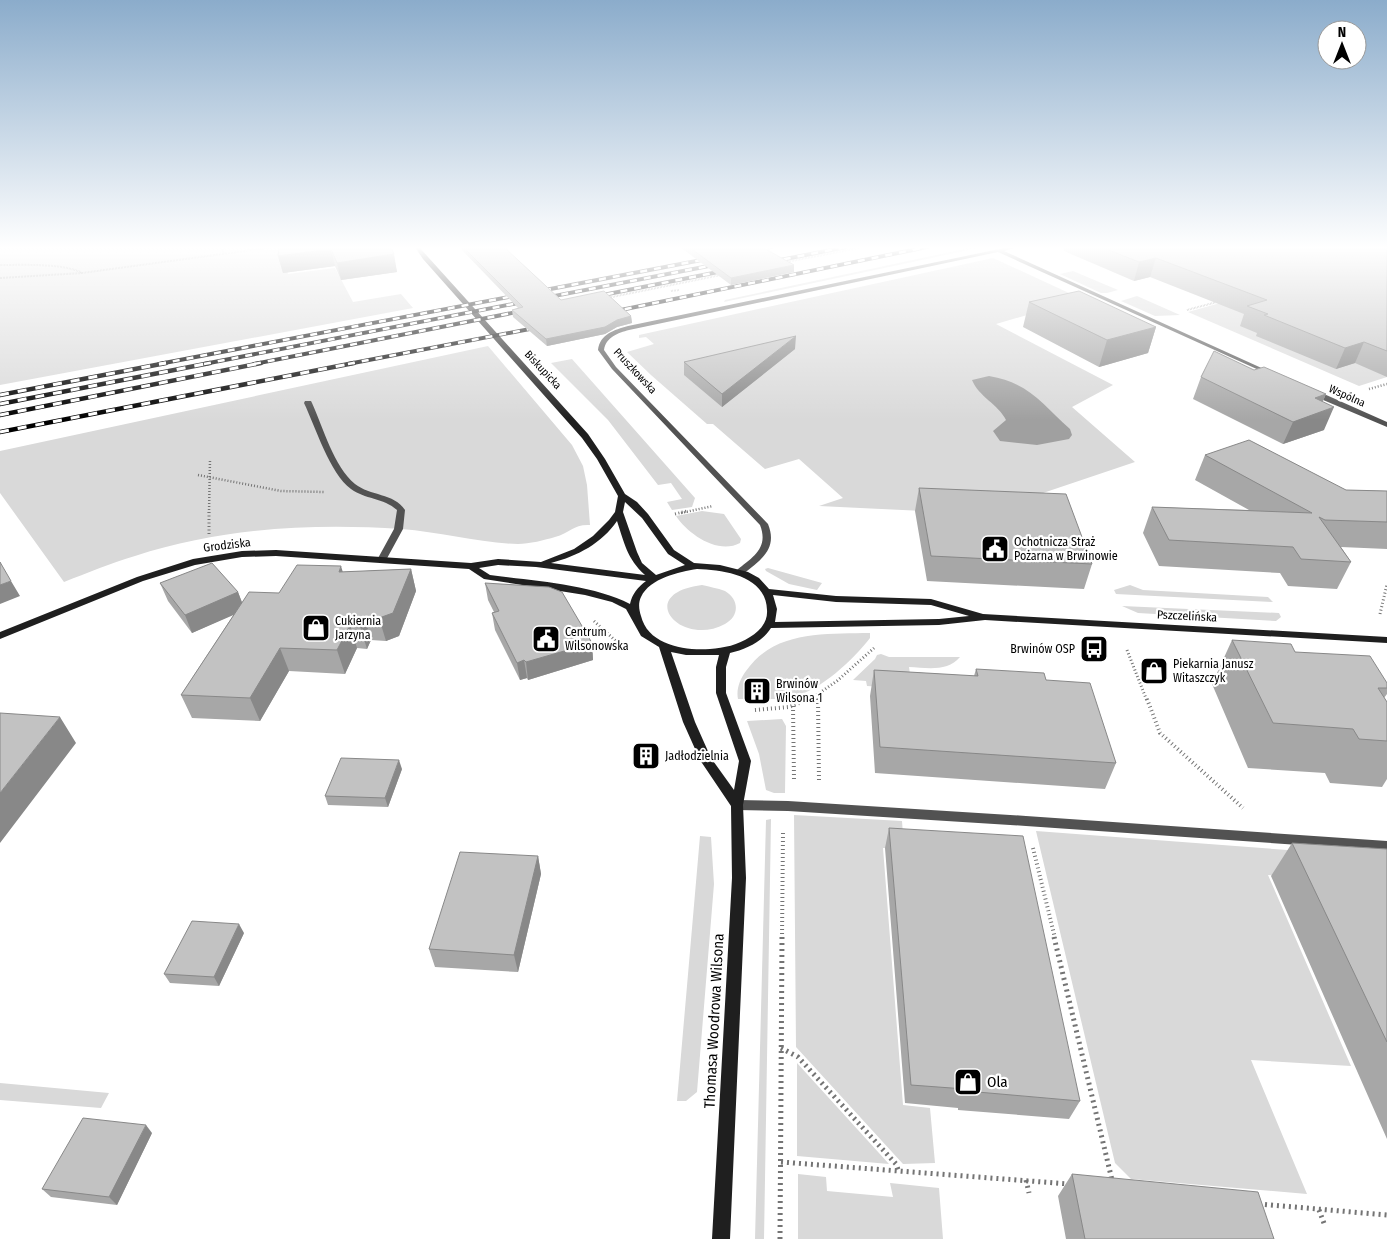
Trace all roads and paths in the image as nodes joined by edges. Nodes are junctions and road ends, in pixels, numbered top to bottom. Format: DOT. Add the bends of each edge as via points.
graph roads {
  1 [pos="467,305"];
  2 [pos="738,305"];
  3 [pos="1119,305"];
  4 [pos="1206,305"];
  5 [pos="1180,312"];
  6 [pos="1278,376"];
  7 [pos="1305,388"];
  8 [pos="308,403"];
  9 [pos="1387,425"];
  10 [pos="210,460"];
  11 [pos="198,475"];
  12 [pos="210,476"];
  13 [pos="365,492"];
  14 [pos="622,496"];
  15 [pos="716,506"];
  16 [pos="619,512"];
  17 [pos="675,514"];
  18 [pos="209,543"];
  19 [pos="382,560"];
  20 [pos="536,564"];
  21 [pos="471,566"];
  22 [pos="697,566"];
  23 [pos="740,572"];
  24 [pos="655,579"];
  25 [pos="1387,584"];
  26 [pos="765,591"];
  27 [pos="634,613"];
  28 [pos="588,614"];
  29 [pos="1380,614"];
  30 [pos="985,617"];
  31 [pos="769,625"];
  32 [pos="0,636"];
  33 [pos="1387,640"];
  34 [pos="1124,642"];
  35 [pos="663,645"];
  36 [pos="621,646"];
  37 [pos="878,646"];
  38 [pos="725,651"];
  39 [pos="818,695"];
  40 [pos="793,706"];
  41 [pos="748,711"];
  42 [pos="794,786"];
  43 [pos="738,805"];
  44 [pos="788,806"];
  45 [pos="1026,821"];
  46 [pos="1276,838"];
  47 [pos="1387,846"];
  48 [pos="781,1048"];
  49 [pos="781,1162"];
  50 [pos="900,1172"];
  51 [pos="1026,1180"];
  52 [pos="1075,1185"];
  53 [pos="1114,1188"];
  54 [pos="1029,1193"];
  55 [pos="1251,1203"];
  56 [pos="1319,1210"];
  57 [pos="1387,1215"];
  58 [pos="1324,1226"];
  59 [pos="721,1239"];
  60 [pos="780,1239"];
  1 -- 14 [label="main road, Biskupicka" via="585,436"];
  2 -- 23 [label="street, Pruszkowska" via="628,328 605,340 602,350 614,368 764,524 768,537 765,550"];
  3 -- 6 [label="street"];
  4 -- 5 [label="path"];
  7 -- 9 [label="street, Wspólna"];
  8 -- 13 [label="street" via="341,475 354,488"];
  10 -- 12 [label="path"];
  11 -- 12 [label="path"];
  12 -- 13 [label="path" via="281,491"];
  12 -- 18 [label="path"];
  13 -- 19 [label="street" via="394,503 402,512 394,541"];
  14 -- 16 [label="main road"];
  14 -- 22 [label="main road, Biskupicka" via="645,516 671,552"];
  15 -- 17 [label="path"];
  16 -- 20 [label="main road, Grodziska" via="602,535 586,547"];
  16 -- 24 [label="main road" via="635,558"];
  19 -- 21 [label="main road, Grodziska"];
  19 -- 32 [label="main road, Grodziska" via="276,553 242,554 193,562 140,579"];
  20 -- 21 [label="main road, Grodziska" via="498,562"];
  20 -- 24 [label="main road, Grodziska"];
  21 -- 27 [label="main road, Grodziska" via="487,577 585,592 615,600"];
  22 -- 23 [label="main road"];
  22 -- 24 [label="main road" via="674,570"];
  23 -- 26 [label="main road" via="759,583"];
  24 -- 27 [label="main road" via="639,594"];
  25 -- 29 [label="path"];
  26 -- 30 [label="main road, Pszczelińska" via="836,599 931,602"];
  26 -- 31 [label="main road" via="772,608"];
  27 -- 35 [label="main road" via="643,630"];
  28 -- 36 [label="path"];
  30 -- 31 [label="main road, Pszczelińska" via="939,622"];
  30 -- 33 [label="main road, Pszczelińska"];
  31 -- 38 [label="main road" via="752,641"];
  34 -- 46 [label="path" via="1160,732"];
  35 -- 38 [label="main road" via="693,653"];
  35 -- 43 [label="main road" via="689,722 706,760"];
  37 -- 39 [label="path"];
  38 -- 43 [label="main road, Thomasa Woodrowa Wilsona" via="721,667 722,693 745,762"];
  39 -- 40 [label="path"];
  39 -- 42 [label="path" via="820,786"];
  40 -- 41 [label="path"];
  40 -- 42 [label="path"];
  42 -- 44 [label="path"];
  43 -- 44 [label="street"];
  43 -- 59 [label="main road, Thomasa Woodrowa Wilsona" via="739,878"];
  44 -- 45 [label="street"];
  44 -- 48 [label="path" via="783,815"];
  45 -- 46 [label="street"];
  45 -- 53 [label="path"];
  46 -- 47 [label="street"];
  48 -- 49 [label="path"];
  48 -- 50 [label="path" via="798,1057"];
  49 -- 50 [label="path"];
  49 -- 60 [label="path"];
  50 -- 51 [label="path"];
  51 -- 52 [label="path"];
  51 -- 54 [label="path"];
  55 -- 56 [label="path"];
  56 -- 57 [label="path"];
  56 -- 58 [label="path"];
}
